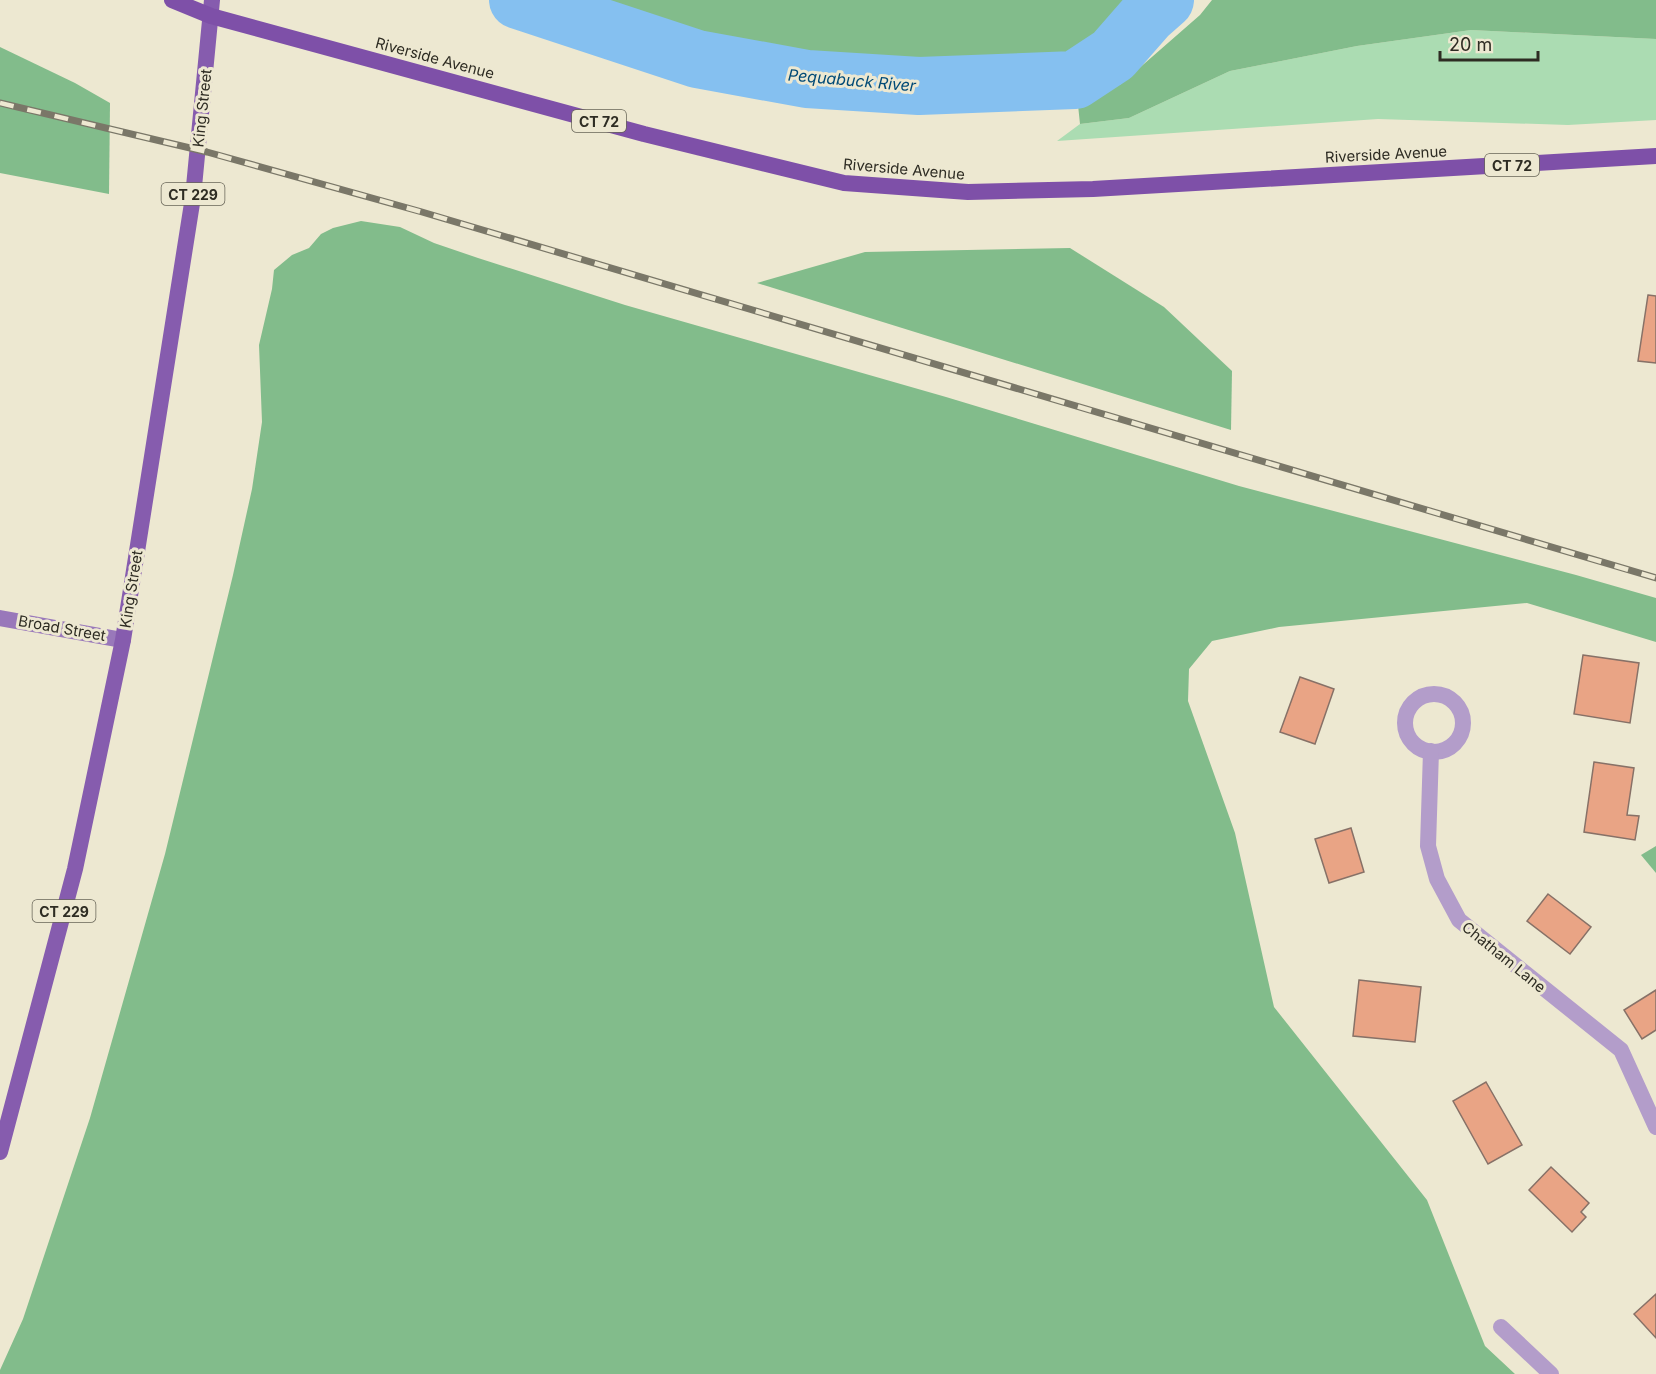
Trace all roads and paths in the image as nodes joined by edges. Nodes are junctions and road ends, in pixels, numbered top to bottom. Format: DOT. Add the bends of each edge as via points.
graph roads {
  1 [pos="172,0"];
  2 [pos="211,8"];
  3 [pos="1656,156"];
  4 [pos="0,618"];
  5 [pos="123,640"];
  6 [pos="1431,751"];
  7 [pos="1656,1127"];
  8 [pos="0,1152"];
  9 [pos="1501,1327"];
  10 [pos="1551,1374"];
  1 -- 2 [label="highway, Riverside Avenue / CT 72"];
  2 -- 3 [label="highway, Riverside Avenue / CT 72" via="633,131 844,183 968,192 1093,189"];
  2 -- 5 [label="main road, King Street / CT 229" via="193,197"];
  4 -- 5 [label="main road, Broad Street"];
  5 -- 8 [label="main road, King Street / CT 229" via="75,869"];
  6 -- 7 [label="street, Chatham Lane" via="1428,846 1437,879 1459,920 1621,1050"];
  9 -- 10 [label="street"];
}
